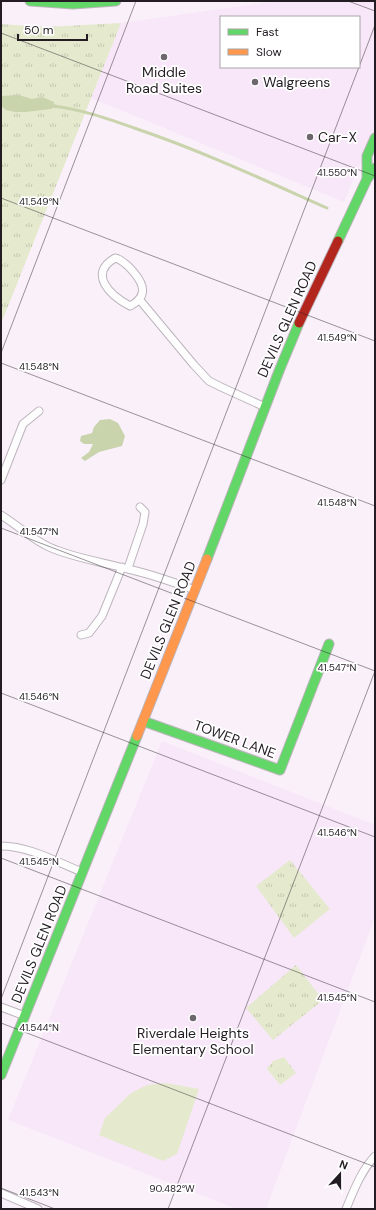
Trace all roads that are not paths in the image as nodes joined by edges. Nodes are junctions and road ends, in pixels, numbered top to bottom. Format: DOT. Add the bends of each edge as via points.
graph roads {
  1 [pos="30,1"];
  2 [pos="116,1"];
  3 [pos="375,138"];
  4 [pos="375,168"];
  5 [pos="366,179"];
  6 [pos="139,299"];
  7 [pos="265,407"];
  8 [pos="39,411"];
  9 [pos="1,480"];
  10 [pos="140,507"];
  11 [pos="1,515"];
  12 [pos="125,568"];
  13 [pos="195,590"];
  14 [pos="81,635"];
  15 [pos="329,644"];
  16 [pos="143,721"];
  17 [pos="1,846"];
  18 [pos="82,872"];
  19 [pos="1,1007"];
  20 [pos="25,1016"];
  21 [pos="1,1075"];
  22 [pos="375,1156"];
  23 [pos="1,1193"];
  24 [pos="38,1209"];
  25 [pos="346,1209"];
  1 -- 2 [label="main road"];
  3 -- 5 [label="main road, DEVILS GLEN ROAD" via="367,156"];
  4 -- 5 [label="main road, DEVILS GLEN ROAD"];
  5 -- 7 [label="main road, DEVILS GLEN ROAD" via="303,314"];
  6 -- 6 [label="street" via="143,286 137,275 120,259 115,258 108,262 102,275 107,289 130,306"];
  6 -- 7 [label="street" via="209,381"];
  7 -- 13 [label="main road, DEVILS GLEN ROAD"];
  8 -- 9 [label="street" via="23,424"];
  10 -- 12 [label="street" via="145,512 143,524"];
  11 -- 12 [label="street" via="49,547"];
  12 -- 13 [label="street"];
  12 -- 14 [label="street" via="102,616 89,632"];
  13 -- 16 [label="main road, DEVILS GLEN ROAD"];
  15 -- 16 [label="main road, TOWER LANE" via="280,770"];
  16 -- 18 [label="main road, DEVILS GLEN ROAD"];
  17 -- 18 [label="street" via="30,851"];
  18 -- 20 [label="main road, DEVILS GLEN ROAD"];
  19 -- 20 [label="street"];
  20 -- 21 [label="main road, DEVILS GLEN ROAD"];
  22 -- 25 [label="street" via="357,1183"];
  23 -- 24 [label="street"];
}
